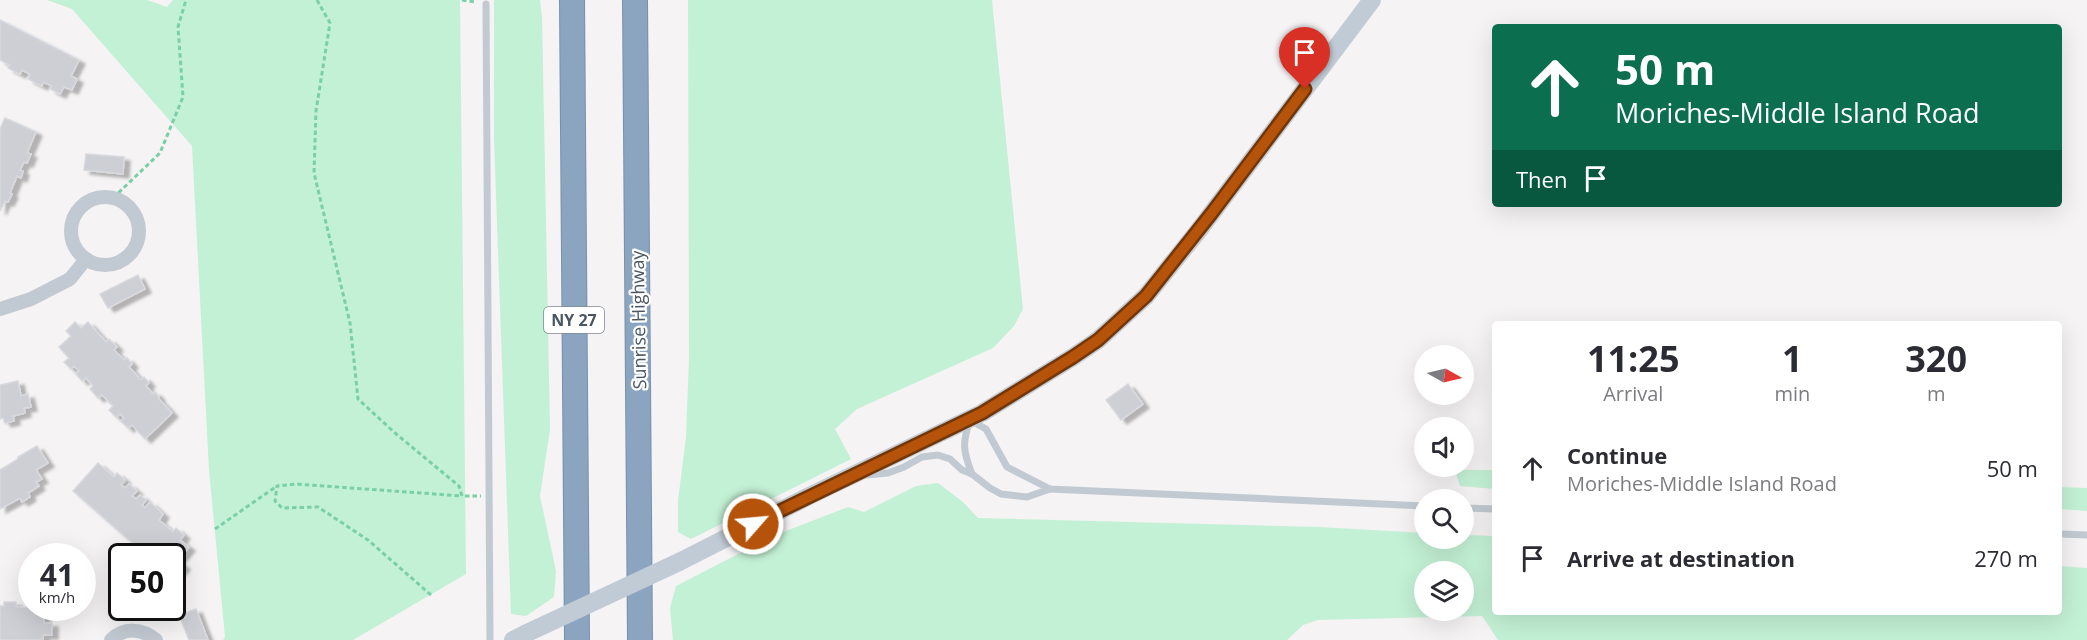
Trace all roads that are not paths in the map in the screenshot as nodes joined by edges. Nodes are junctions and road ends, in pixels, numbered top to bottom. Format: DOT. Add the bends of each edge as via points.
graph roads {
  1 [pos="572,0"];
  2 [pos="635,0"];
  3 [pos="1372,0"];
  4 [pos="486,4"];
  5 [pos="86,259"];
  6 [pos="0,309"];
  7 [pos="970,420"];
  8 [pos="972,474"];
  9 [pos="850,477"];
  10 [pos="1050,489"];
  11 [pos="1414,506"];
  12 [pos="1474,508"];
  13 [pos="1492,509"];
  14 [pos="2062,534"];
  15 [pos="2087,535"];
  16 [pos="519,637"];
  17 [pos="111,640"];
  18 [pos="156,640"];
  19 [pos="490,640"];
  20 [pos="577,640"];
  21 [pos="640,640"];
  1 -- 20 [label="highway, NY 27"];
  2 -- 21 [label="highway, Sunrise Highway"];
  3 -- 7 [label="main road" via="1146,296 1073,357"];
  4 -- 19 [label="lane"];
  5 -- 5 [label="street" via="72,237 72,222 80,208 92,199 122,201 133,211 139,225 139,240 131,254 119,263 104,266"];
  5 -- 6 [label="street" via="69,279 31,299"];
  7 -- 8 [label="lane" via="963,453"];
  7 -- 9 [label="main road"];
  7 -- 10 [label="lane" via="986,429 1007,467"];
  8 -- 9 [label="lane" via="938,454 888,473"];
  8 -- 10 [label="lane" via="1007,495 1027,497"];
  9 -- 16 [label="main road, bridge"];
  10 -- 11 [label="lane"];
  12 -- 13 [label="lane"];
  14 -- 15 [label="lane"];
  17 -- 18 [label="street" via="134,630"];
}
